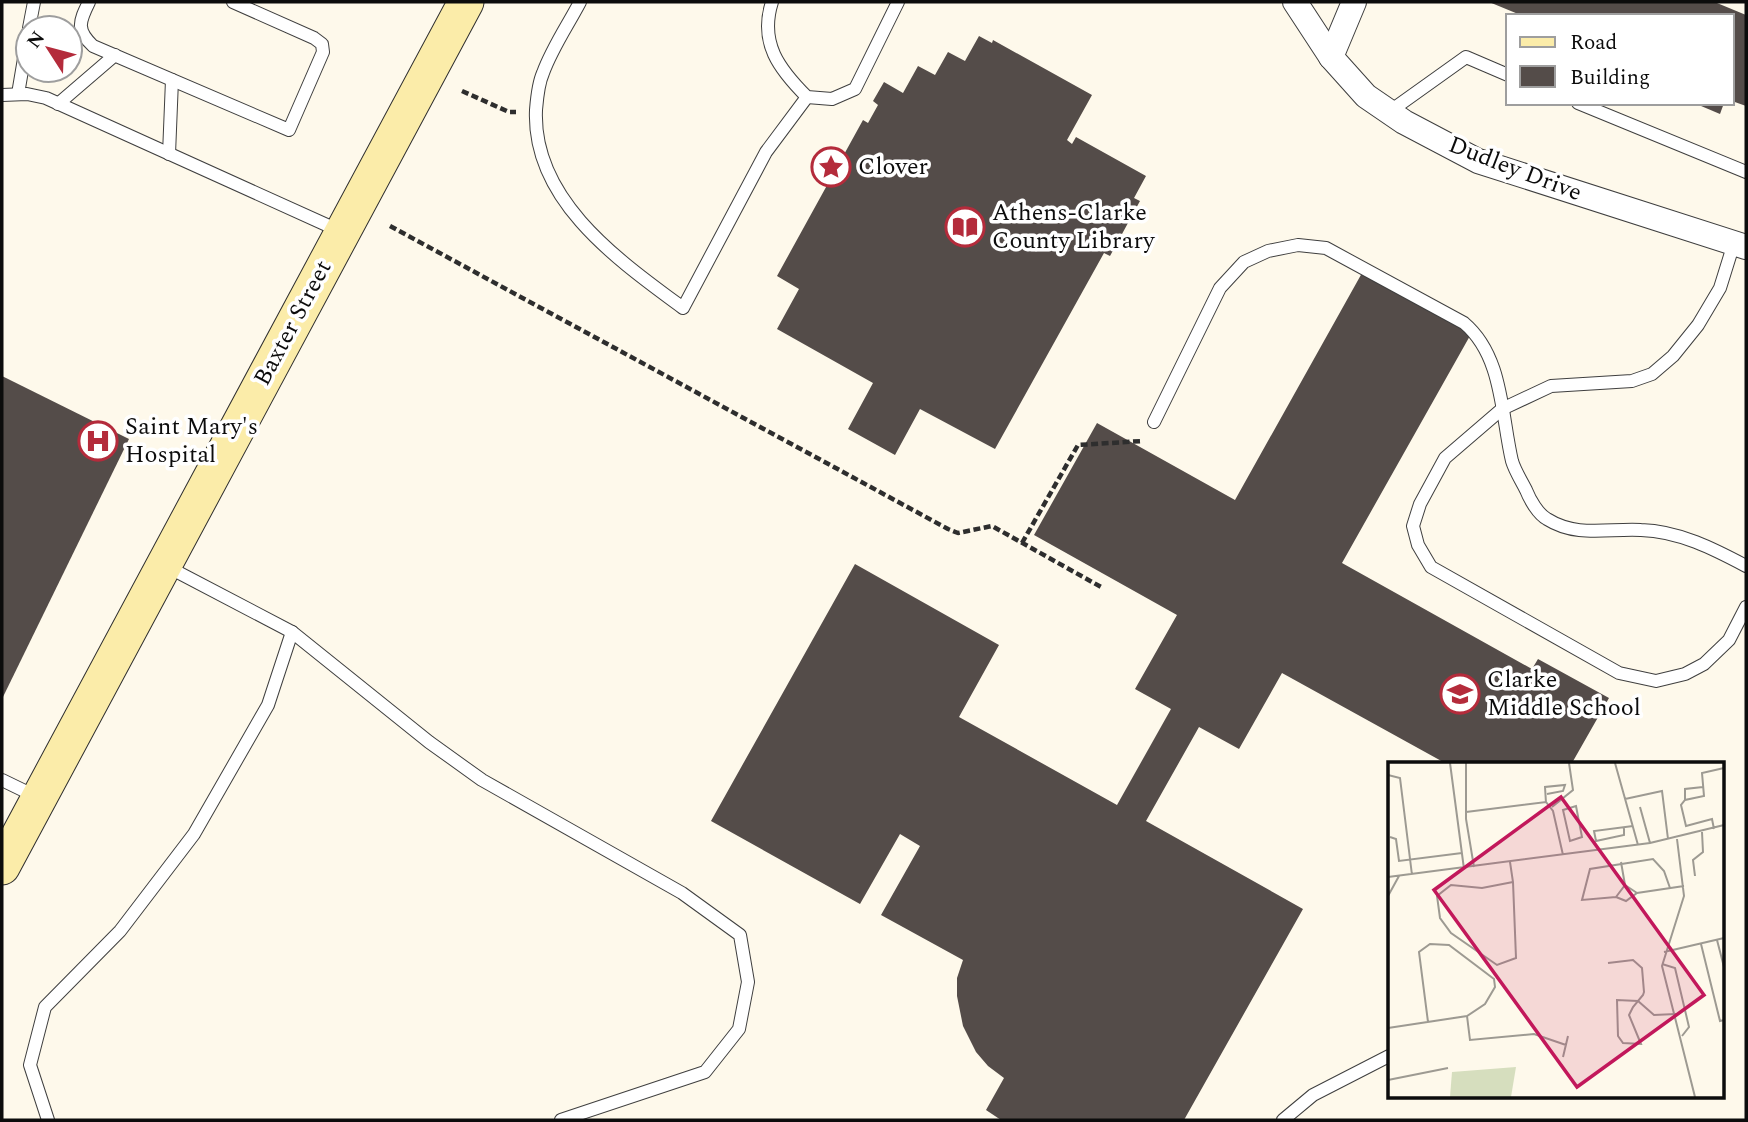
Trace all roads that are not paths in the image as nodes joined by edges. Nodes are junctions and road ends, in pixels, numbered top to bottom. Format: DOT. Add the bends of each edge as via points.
graph roads {
  1 [pos="89,2"];
  2 [pos="233,2"];
  3 [pos="466,2"];
  4 [pos="580,2"];
  5 [pos="772,2"];
  6 [pos="898,2"];
  7 [pos="1295,2"];
  8 [pos="1354,2"];
  9 [pos="115,55"];
  10 [pos="1331,57"];
  11 [pos="1506,74"];
  12 [pos="172,80"];
  13 [pos="20,84"];
  14 [pos="18,94"];
  15 [pos="2,95"];
  16 [pos="807,97"];
  17 [pos="58,104"];
  18 [pos="1583,105"];
  19 [pos="1390,112"];
  20 [pos="169,154"];
  21 [pos="1746,173"];
  22 [pos="341,232"];
  23 [pos="1740,245"];
  24 [pos="1502,410"];
  25 [pos="1154,422"];
  26 [pos="164,565"];
  27 [pos="1746,566"];
  28 [pos="1746,607"];
  29 [pos="292,632"];
  30 [pos="2,780"];
  31 [pos="40,799"];
  32 [pos="3,861"];
  33 [pos="1388,1057"];
  34 [pos="48,1120"];
  35 [pos="561,1120"];
  36 [pos="1283,1120"];
  1 -- 9 [label="lane" via="82,35 93,46"];
  2 -- 12 [label="lane" via="322,44 323,52 289,130"];
  3 -- 22 [label="main road, Baxter Street"];
  4 -- 16 [label="lane" via="542,74 535,132 545,164 565,202 588,229 623,263 682,308 766,152"];
  5 -- 16 [label="lane" via="769,39 777,64"];
  6 -- 16 [label="lane" via="855,89 832,99"];
  7 -- 10 [label="street, Dudley Drive"];
  8 -- 10 [label="street"];
  9 -- 12 [label="lane"];
  9 -- 17 [label="lane"];
  10 -- 19 [label="street, Dudley Drive" via="1366,96"];
  11 -- 19 [label="lane" via="1466,57"];
  12 -- 20 [label="lane"];
  13 -- 14 [label="lane"];
  14 -- 15 [label="lane"];
  14 -- 17 [label="lane"];
  17 -- 20 [label="lane"];
  18 -- 21 [label="lane"];
  19 -- 23 [label="street, Dudley Drive" via="1478,161"];
  20 -- 22 [label="lane"];
  22 -- 26 [label="main road, Baxter Street"];
  23 -- 24 [label="lane" via="1698,325 1652,374 1632,381 1550,386"];
  24 -- 25 [label="lane" via="1490,356 1464,323 1326,248 1298,245 1244,262 1220,288"];
  24 -- 27 [label="lane" via="1513,464 1545,519 1584,532 1642,530 1677,536 1707,545"];
  24 -- 28 [label="lane" via="1445,458 1420,504 1413,526 1431,567 1619,673 1656,681 1704,664 1728,640"];
  26 -- 29 [label="lane"];
  26 -- 31 [label="main road, Baxter Street"];
  29 -- 34 [label="lane" via="268,705 194,834 120,931 45,1007 30,1065"];
  29 -- 35 [label="lane" via="482,780 682,893 740,935 748,982 738,1029 705,1072"];
  30 -- 31 [label="lane"];
  31 -- 32 [label="main road, Baxter Street"];
  33 -- 36 [label="lane" via="1313,1095"];
}
